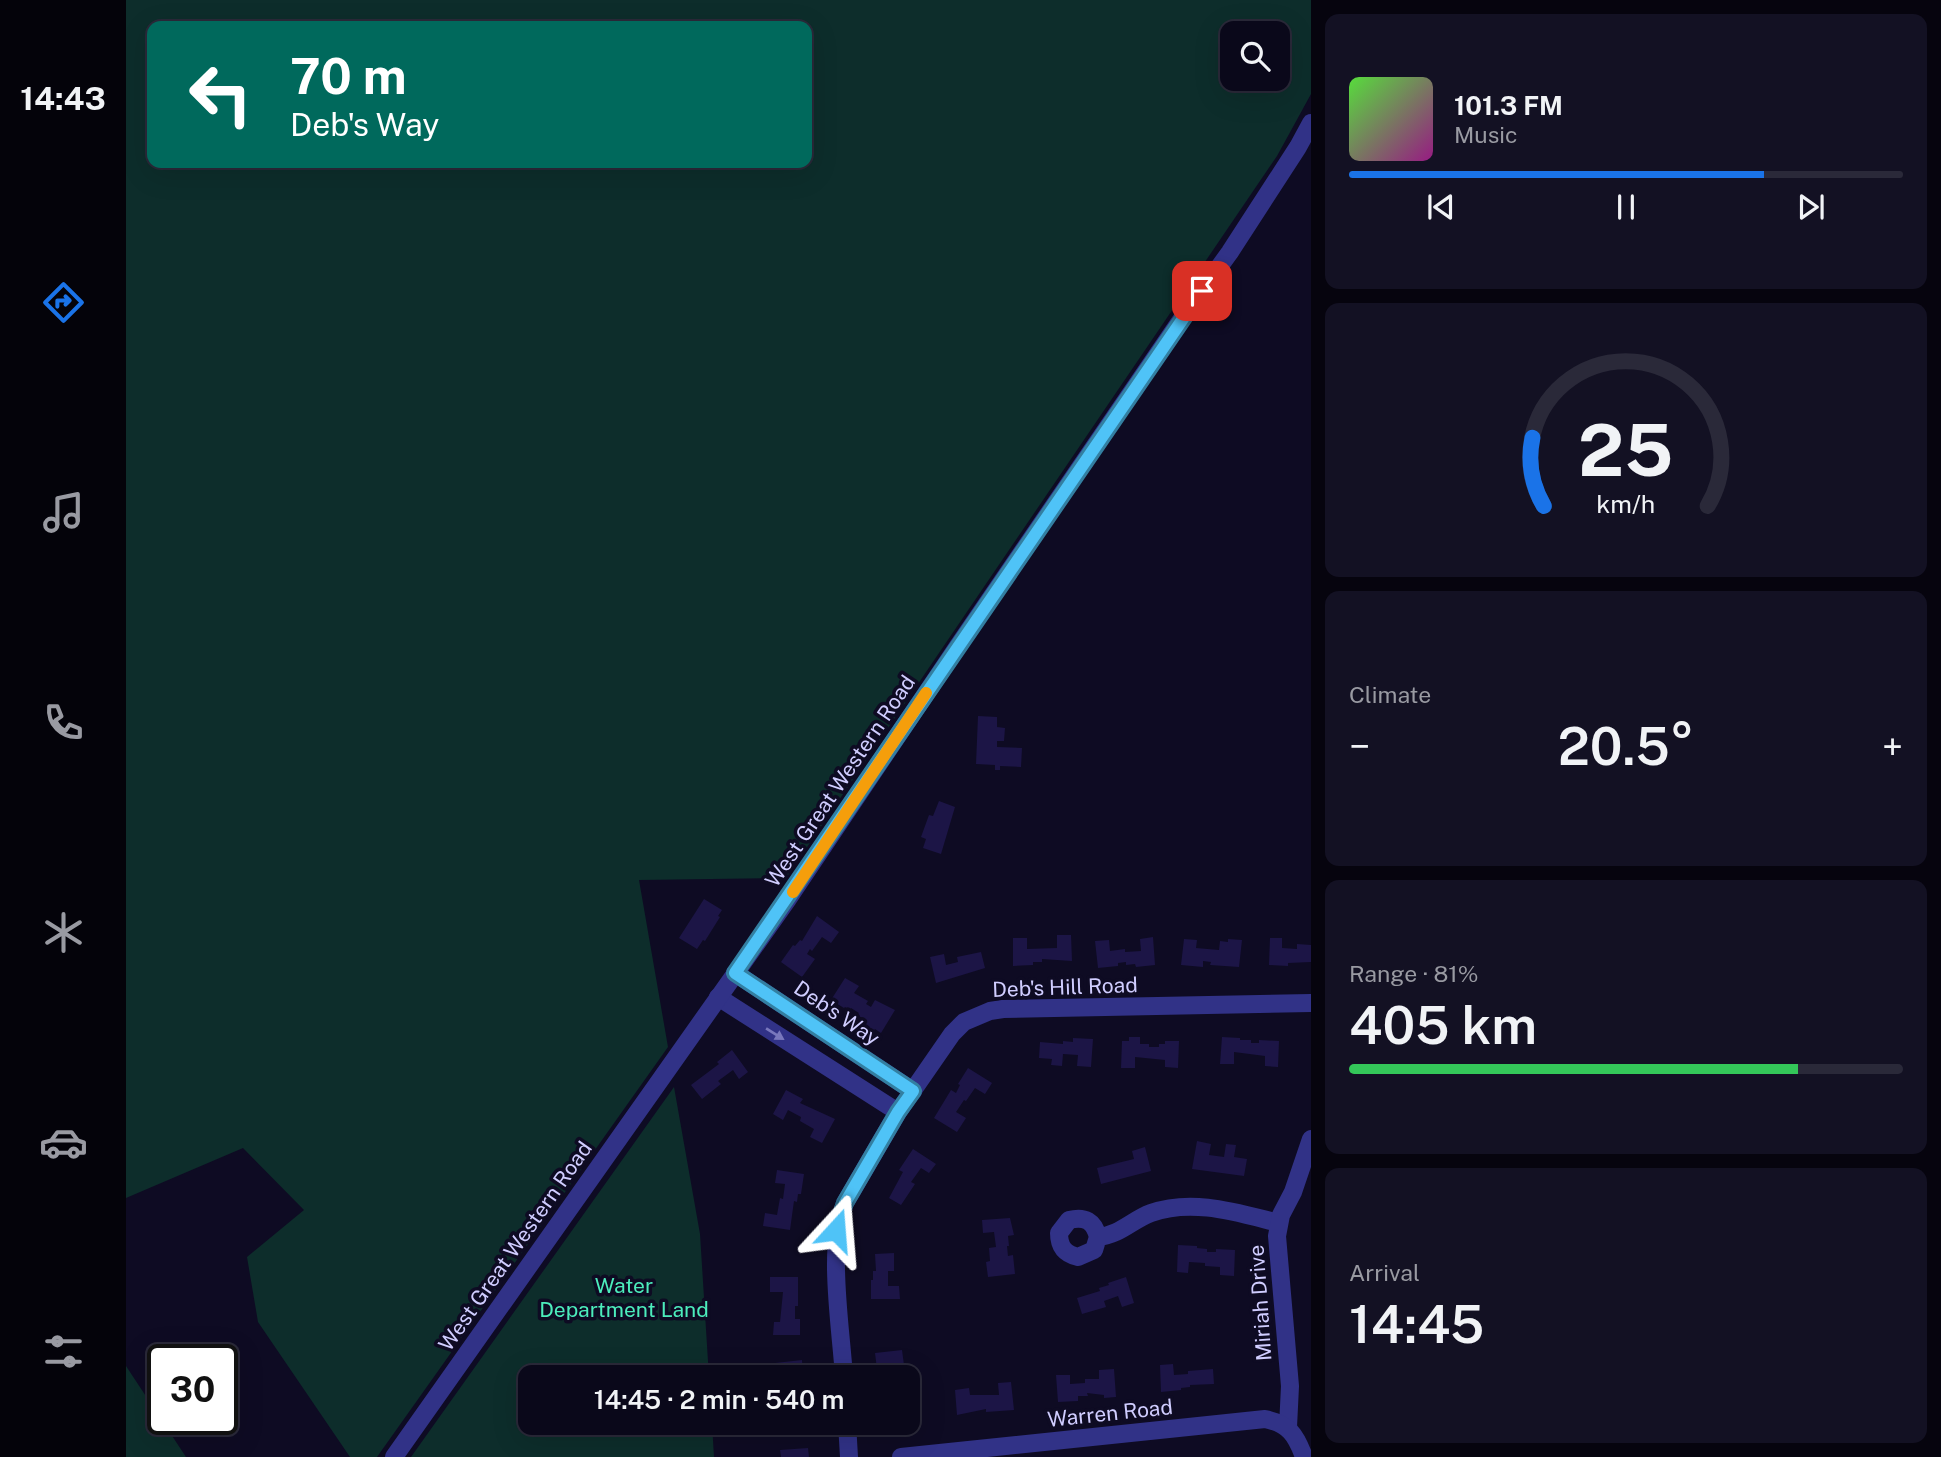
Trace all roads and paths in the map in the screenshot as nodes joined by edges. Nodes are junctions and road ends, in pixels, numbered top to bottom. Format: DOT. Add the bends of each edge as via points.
graph roads {
  1 [pos="1311,123"];
  2 [pos="735,973"];
  3 [pos="718,997"];
  4 [pos="1311,1003"];
  5 [pos="913,1091"];
  6 [pos="898,1112"];
  7 [pos="1311,1139"];
  8 [pos="1279,1223"];
  9 [pos="1098,1237"];
  10 [pos="843,1365"];
  11 [pos="1288,1427"];
  12 [pos="848,1435"];
  13 [pos="394,1457"];
  14 [pos="849,1457"];
  15 [pos="901,1457"];
  16 [pos="1304,1457"];
  1 -- 2 [label="street, West Great Western Road" via="1230,252"];
  2 -- 3 [label="street, West Great Western Road"];
  2 -- 5 [label="street, Deb's Way"];
  3 -- 6 [label="street, one-way"];
  3 -- 13 [label="street, West Great Western Road"];
  4 -- 5 [label="street, Deb's Hill Road" via="990,1011 964,1022"];
  5 -- 6 [label="street, Deb's Hill Road"];
  6 -- 10 [label="street, Deb's Hill Road" via="845,1203 836,1230"];
  7 -- 8 [label="street, Miriah Drive"];
  8 -- 9 [label="street" via="1186,1206 1160,1209 1111,1236"];
  8 -- 11 [label="street, Miriah Drive" via="1277,1251 1290,1386"];
  11 -- 15 [label="street, Warren Road" via="1265,1419"];
  11 -- 16 [label="street"];
  12 -- 14 [label="street"];
}
